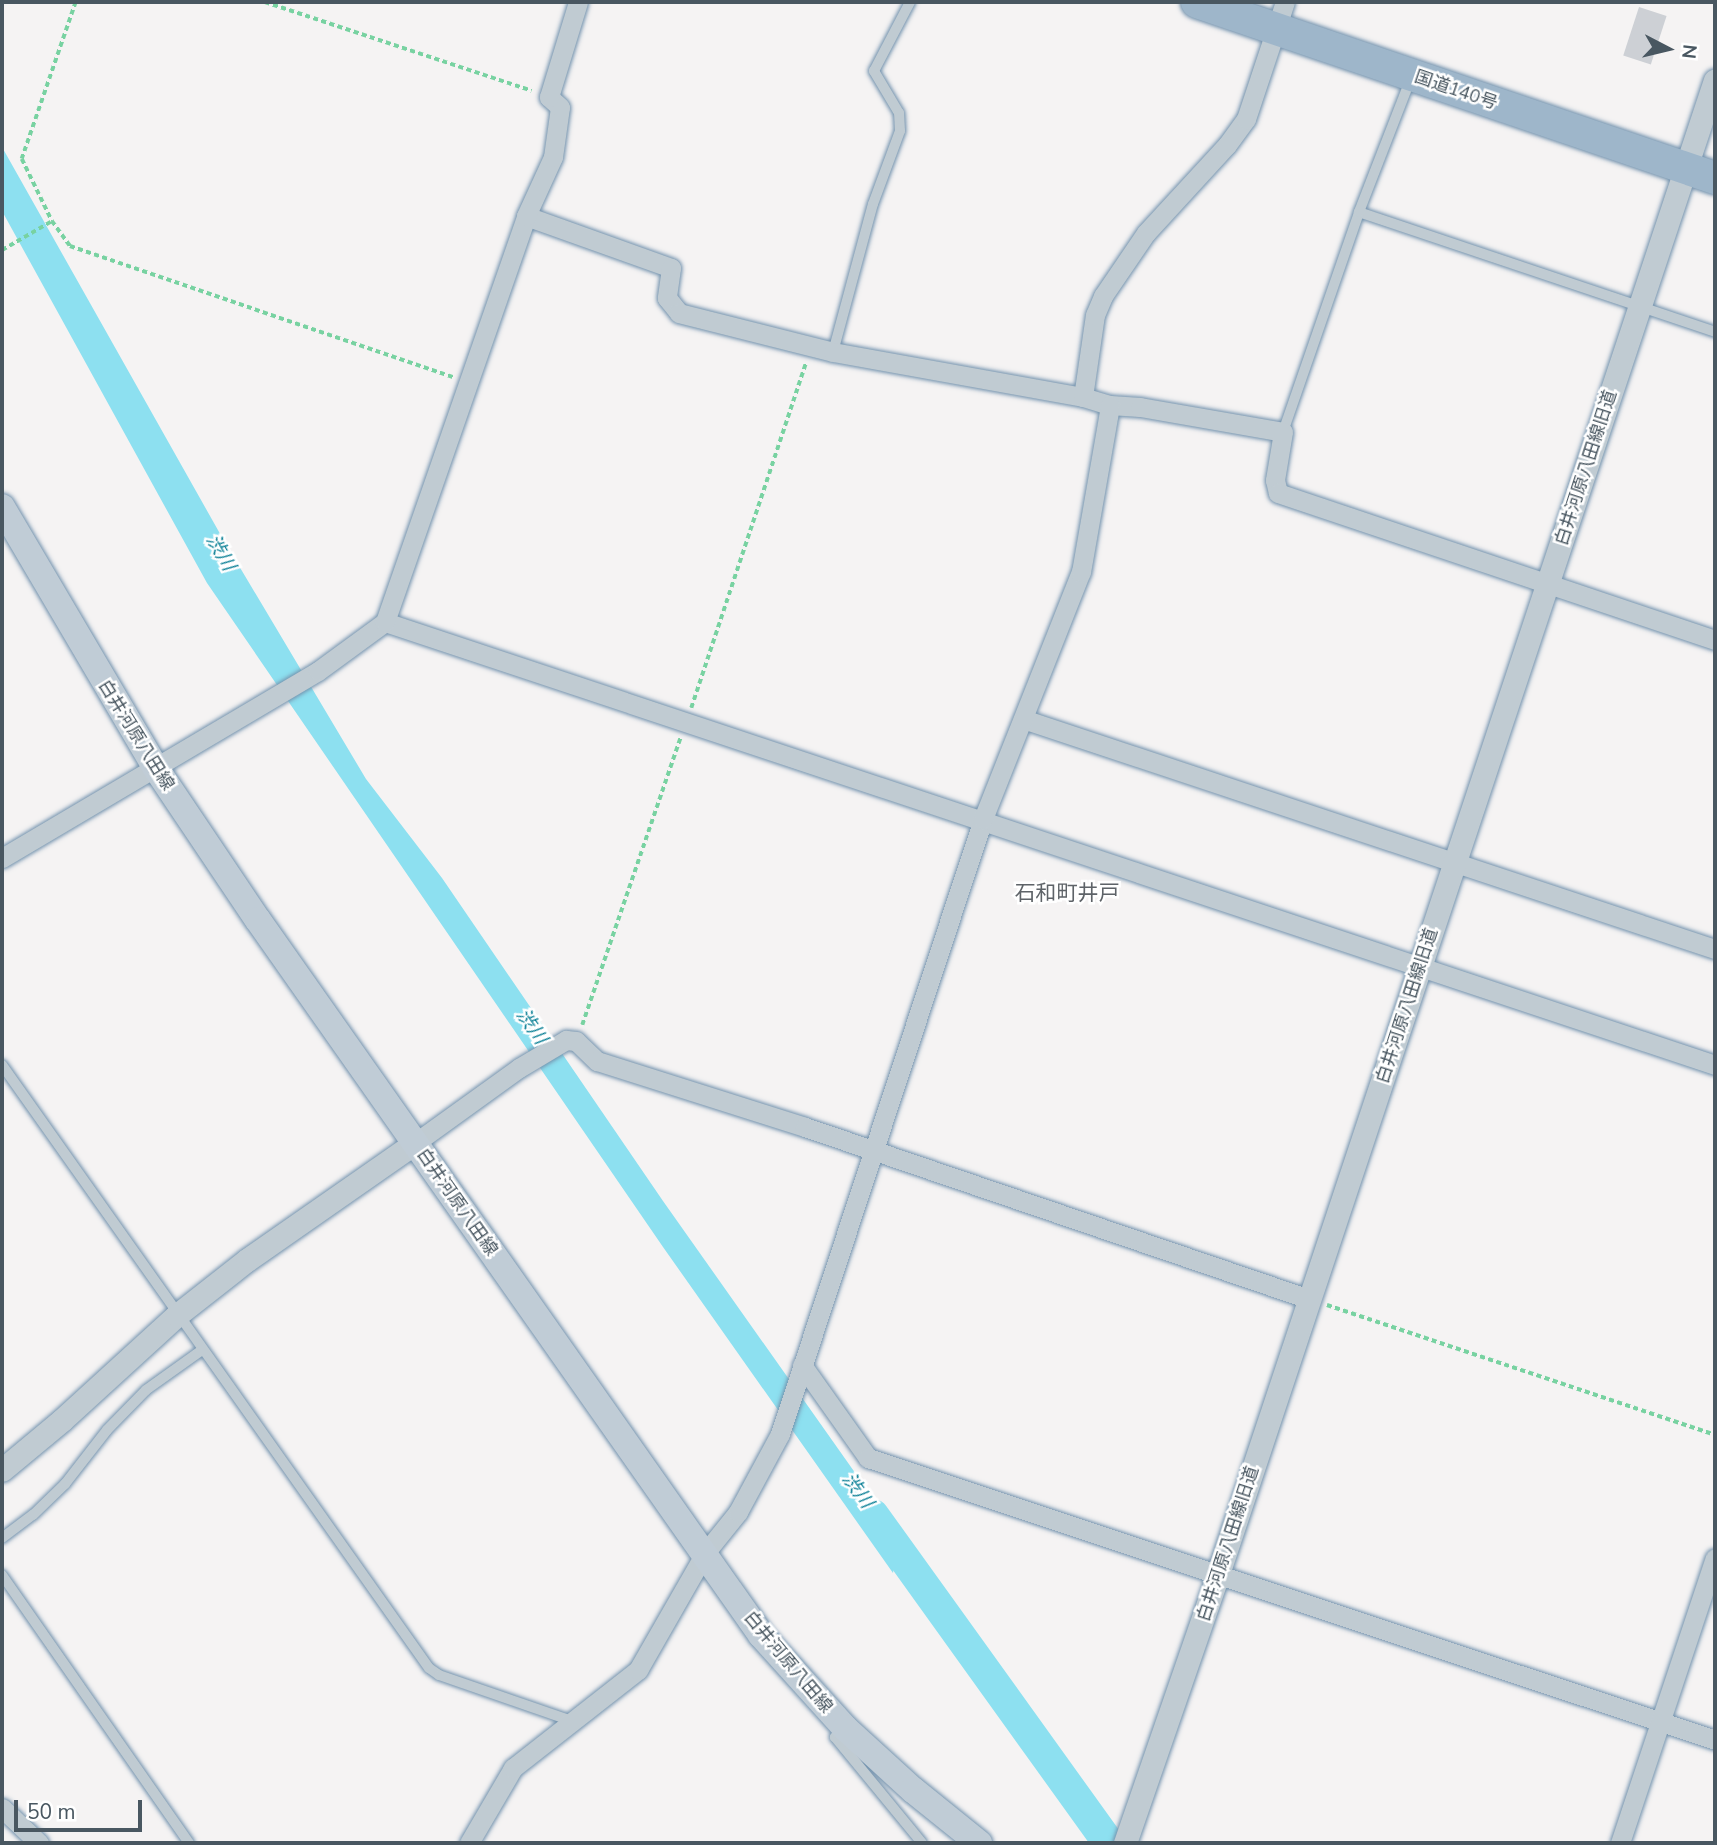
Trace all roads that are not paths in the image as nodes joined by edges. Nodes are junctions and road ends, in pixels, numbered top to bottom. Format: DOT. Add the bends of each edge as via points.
graph roads {
  1 [pos="578,2"];
  2 [pos="910,2"];
  3 [pos="1197,2"];
  4 [pos="1280,15"];
  5 [pos="1412,74"];
  6 [pos="1715,80"];
  7 [pos="1686,168"];
  8 [pos="1715,178"];
  9 [pos="1359,212"];
  10 [pos="526,216"];
  11 [pos="1639,306"];
  12 [pos="1715,332"];
  13 [pos="833,352"];
  14 [pos="1083,397"];
  15 [pos="1110,405"];
  16 [pos="1283,432"];
  17 [pos="2,507"];
  18 [pos="1547,586"];
  19 [pos="385,622"];
  20 [pos="1715,640"];
  21 [pos="1023,719"];
  22 [pos="155,767"];
  23 [pos="983,819"];
  24 [pos="2,858"];
  25 [pos="1455,862"];
  26 [pos="1715,949"];
  27 [pos="1420,967"];
  28 [pos="2,1065"];
  29 [pos="1715,1065"];
  30 [pos="415,1143"];
  31 [pos="875,1153"];
  32 [pos="1309,1299"];
  33 [pos="177,1315"];
  34 [pos="202,1350"];
  35 [pos="801,1373"];
  36 [pos="2,1470"];
  37 [pos="2,1538"];
  38 [pos="705,1553"];
  39 [pos="1715,1558"];
  40 [pos="1218,1574"];
  41 [pos="2,1575"];
  42 [pos="572,1721"];
  43 [pos="1661,1722"];
  44 [pos="845,1728"];
  45 [pos="1715,1740"];
  46 [pos="2,1808"];
  47 [pos="1130,1839"];
  48 [pos="39,1843"];
  49 [pos="189,1843"];
  50 [pos="470,1843"];
  51 [pos="922,1843"];
  52 [pos="979,1843"];
  53 [pos="1620,1843"];
  1 -- 10 [label="street" via="550,97 560,107 553,157"];
  2 -- 13 [label="lane" via="874,71 899,113 900,131 873,204"];
  3 -- 4 [label="highway, 国道140号"];
  4 -- 5 [label="highway, 国道140号"];
  4 -- 14 [label="street" via="1251,106 1237,133 1146,233 1103,296 1095,315"];
  5 -- 7 [label="highway, 国道140号"];
  5 -- 9 [label="lane"];
  6 -- 7 [label="street, 白井河原八田線旧道"];
  7 -- 8 [label="highway, 国道140号"];
  7 -- 11 [label="street, 白井河原八田線旧道"];
  9 -- 11 [label="lane"];
  9 -- 16 [label="lane"];
  10 -- 13 [label="street" via="671,268 667,298 679,313"];
  10 -- 19 [label="street"];
  11 -- 12 [label="lane"];
  11 -- 18 [label="street, 白井河原八田線旧道"];
  13 -- 14 [label="street"];
  14 -- 15 [label="street"];
  15 -- 16 [label="street"];
  15 -- 21 [label="street" via="1081,572"];
  16 -- 18 [label="street" via="1275,480 1278,493"];
  17 -- 22 [label="main road, 白井河原八田線"];
  18 -- 20 [label="street"];
  18 -- 25 [label="street, 白井河原八田線旧道"];
  19 -- 22 [label="street" via="318,671"];
  19 -- 23 [label="street"];
  21 -- 23 [label="street"];
  21 -- 25 [label="street"];
  22 -- 24 [label="street"];
  22 -- 30 [label="main road, 白井河原八田線"];
  23 -- 27 [label="street"];
  23 -- 31 [label="street"];
  25 -- 26 [label="street"];
  25 -- 27 [label="street, 白井河原八田線旧道"];
  27 -- 29 [label="street"];
  27 -- 32 [label="street, 白井河原八田線旧道"];
  28 -- 33 [label="lane"];
  30 -- 31 [label="street" via="519,1068 571,1040 597,1061"];
  30 -- 33 [label="street" via="247,1260"];
  30 -- 38 [label="main road, 白井河原八田線"];
  31 -- 32 [label="street"];
  31 -- 35 [label="street"];
  32 -- 40 [label="street, 白井河原八田線旧道"];
  33 -- 34 [label="lane"];
  33 -- 36 [label="street"];
  34 -- 37 [label="lane" via="146,1390 65,1484"];
  34 -- 42 [label="lane" via="429,1668"];
  35 -- 38 [label="street" via="780,1434 738,1512"];
  35 -- 40 [label="street" via="868,1458"];
  38 -- 42 [label="street" via="638,1670"];
  38 -- 44 [label="main road, 白井河原八田線" via="761,1634"];
  39 -- 43 [label="street"];
  40 -- 43 [label="street"];
  40 -- 47 [label="street, 白井河原八田線旧道"];
  41 -- 49 [label="lane"];
  42 -- 50 [label="street" via="513,1768"];
  43 -- 45 [label="street"];
  43 -- 53 [label="street"];
  44 -- 51 [label="lane" via="835,1737"];
  44 -- 52 [label="main road, 白井河原八田線"];
  46 -- 48 [label="street"];
}
